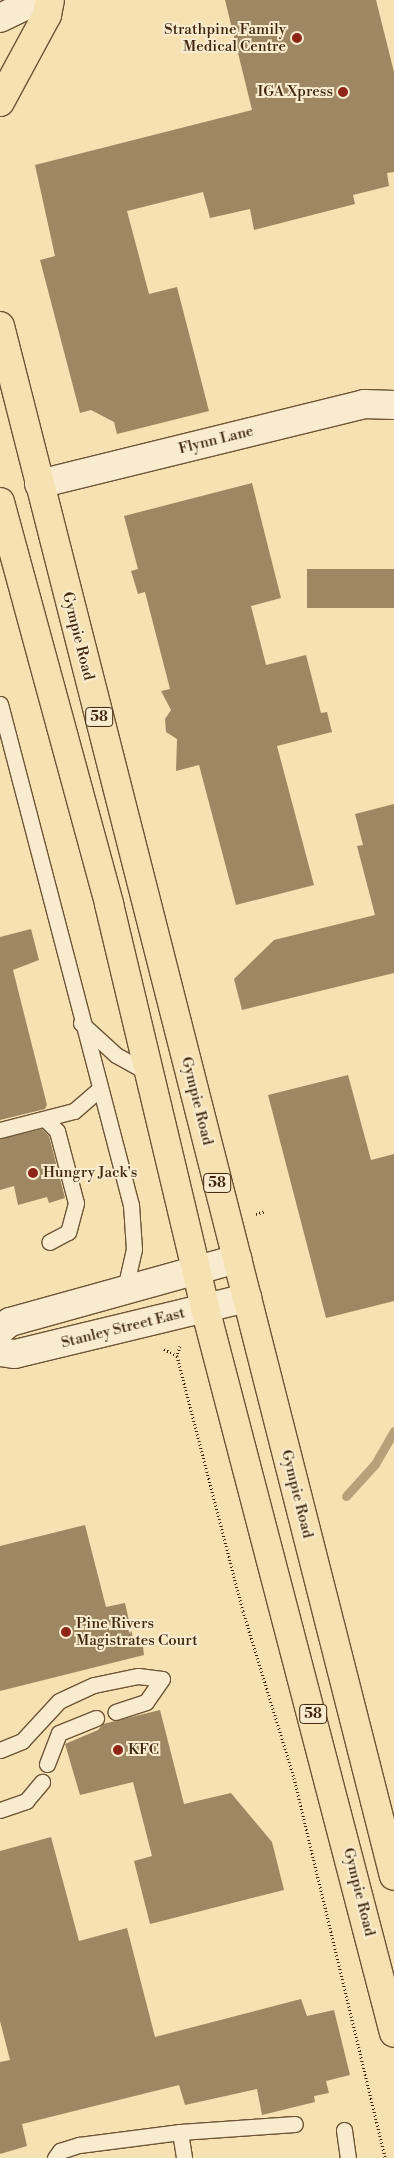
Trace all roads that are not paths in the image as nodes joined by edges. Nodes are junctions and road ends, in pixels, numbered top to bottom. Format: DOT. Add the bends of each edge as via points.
graph roads {
  1 [pos="37,0"];
  2 [pos="50,0"];
  3 [pos="0,18"];
  4 [pos="0,102"];
  5 [pos="0,326"];
  6 [pos="394,404"];
  7 [pos="39,484"];
  8 [pos="0,502"];
  9 [pos="0,704"];
  10 [pos="82,1023"];
  11 [pos="148,1073"];
  12 [pos="98,1090"];
  13 [pos="45,1118"];
  14 [pos="0,1130"];
  15 [pos="49,1242"];
  16 [pos="237,1259"];
  17 [pos="196,1271"];
  18 [pos="124,1293"];
  19 [pos="247,1298"];
  20 [pos="205,1308"];
  21 [pos="0,1330"];
  22 [pos="0,1352"];
  23 [pos="116,1712"];
  24 [pos="96,1718"];
  25 [pos="0,1750"];
  26 [pos="47,1764"];
  27 [pos="42,1782"];
  28 [pos="0,1810"];
  29 [pos="394,1876"];
  30 [pos="394,2033"];
  31 [pos="295,2124"];
  32 [pos="344,2130"];
  33 [pos="180,2132"];
  34 [pos="55,2158"];
  35 [pos="184,2158"];
  36 [pos="348,2158"];
  1 -- 3 [label="street"];
  2 -- 4 [label="highway" via="47,16"];
  5 -- 7 [label="highway, Gympie Road / 58"];
  6 -- 7 [label="street, Flynn Lane" via="364,404"];
  7 -- 16 [label="highway, Gympie Road / 58"];
  8 -- 11 [label="highway, Gympie Road / 58" via="109,904"];
  9 -- 10 [label="lane"];
  10 -- 11 [label="lane" via="116,1055"];
  10 -- 12 [label="lane"];
  11 -- 17 [label="highway, Gympie Road / 58"];
  12 -- 13 [label="lane" via="74,1111"];
  12 -- 18 [label="lane" via="134,1226 134,1249"];
  13 -- 14 [label="lane"];
  13 -- 15 [label="lane" via="57,1131 76,1203 68,1232"];
  16 -- 17 [label="street"];
  16 -- 19 [label="highway, Gympie Road / 58"];
  17 -- 18 [label="street"];
  17 -- 20 [label="highway, Gympie Road / 58"];
  18 -- 21 [label="street" via="10,1322"];
  19 -- 20 [label="street, Stanley Street East"];
  19 -- 29 [label="highway, Gympie Road / 58"];
  20 -- 22 [label="street, Stanley Street East" via="15,1354"];
  20 -- 30 [label="highway, Gympie Road / 58"];
  23 -- 25 [label="lane" via="146,1702 162,1679 138,1676 94,1685 59,1701 22,1741"];
  24 -- 26 [label="lane" via="59,1734"];
  27 -- 28 [label="lane" via="26,1801"];
  31 -- 33 [label="lane"];
  32 -- 36 [label="lane"];
  33 -- 34 [label="lane" via="68,2147"];
  33 -- 35 [label="lane"];
}
